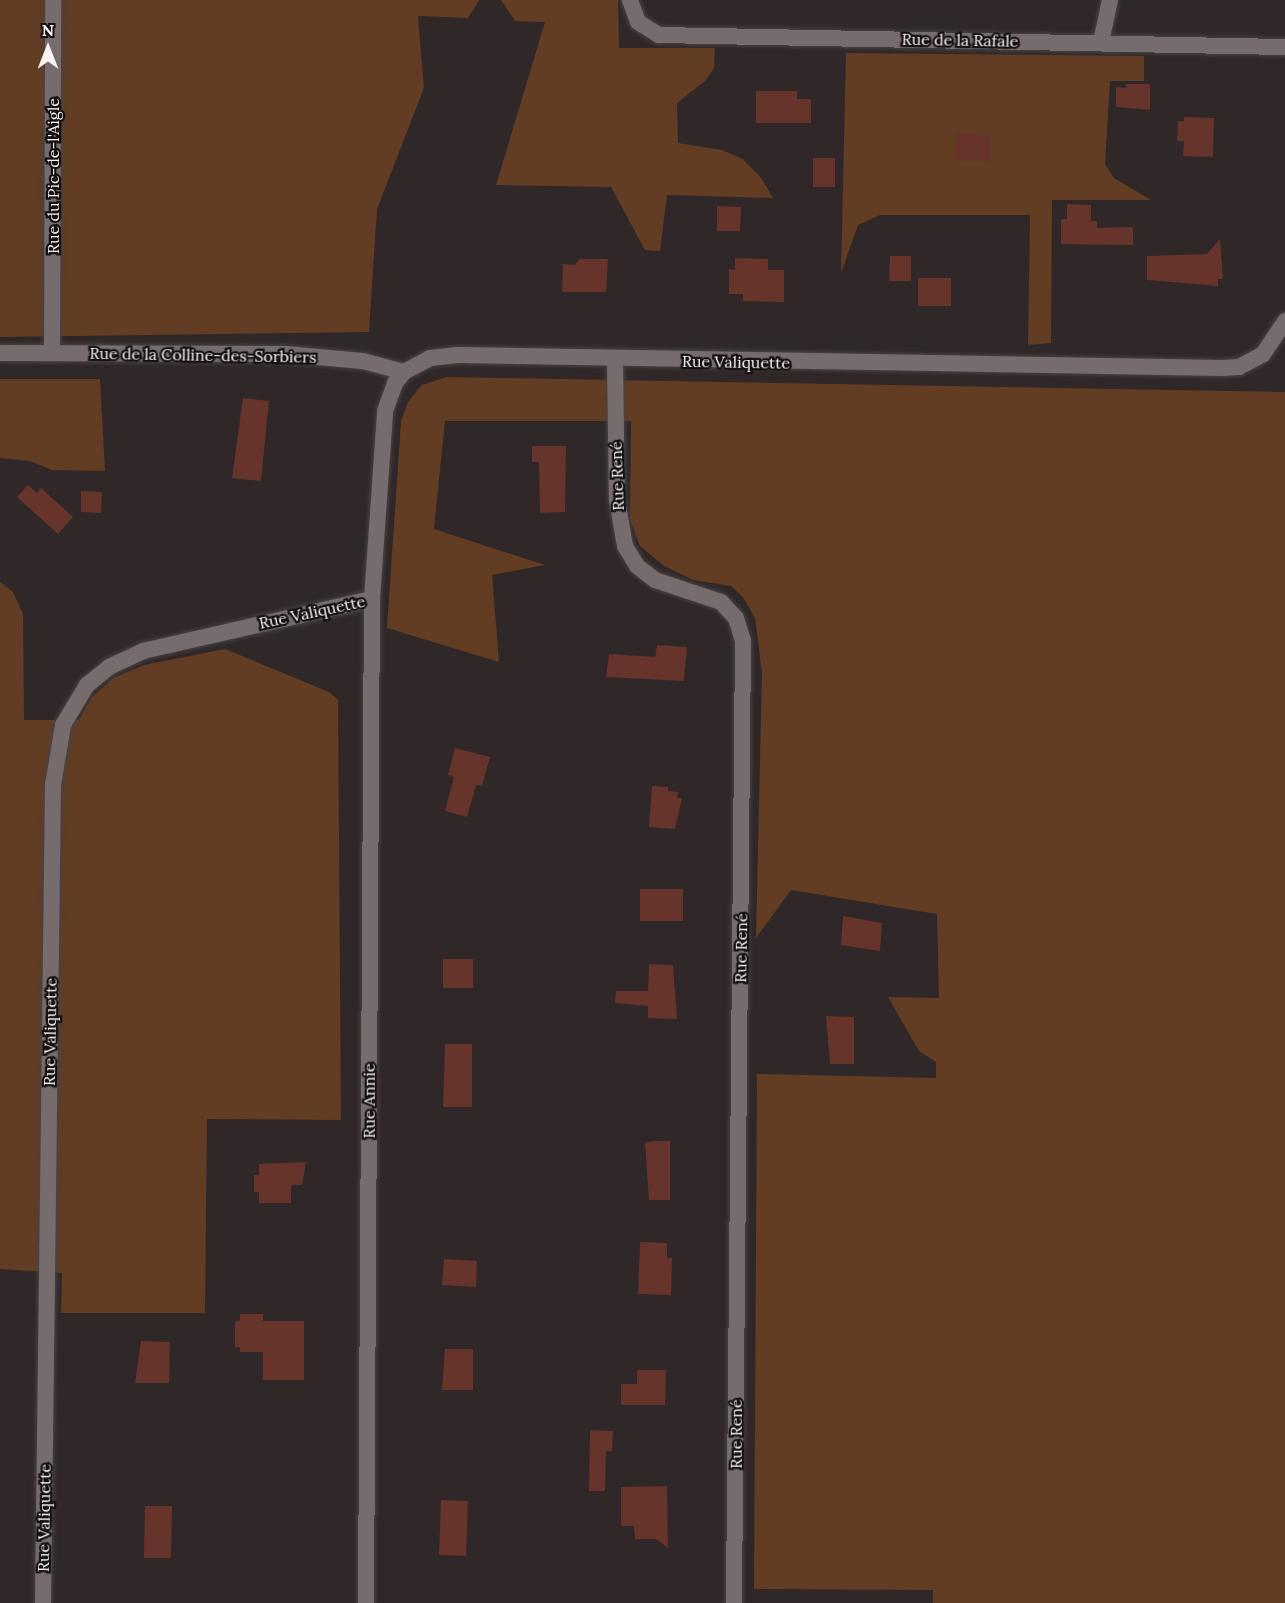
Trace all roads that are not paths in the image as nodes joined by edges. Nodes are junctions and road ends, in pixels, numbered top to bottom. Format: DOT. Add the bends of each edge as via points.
graph roads {
  1 [pos="53,0"];
  2 [pos="630,0"];
  3 [pos="1110,0"];
  4 [pos="1101,42"];
  5 [pos="1285,47"];
  6 [pos="1285,321"];
  7 [pos="0,353"];
  8 [pos="52,353"];
  9 [pos="615,361"];
  10 [pos="404,372"];
  11 [pos="372,599"];
  12 [pos="43,1603"];
  13 [pos="366,1603"];
  14 [pos="735,1603"];
  1 -- 8 [label="street, Rue du Pic-de-l'Aigle"];
  2 -- 4 [label="street, Rue de la Rafale" via="638,22 651,32 668,35"];
  3 -- 4 [label="street"];
  4 -- 5 [label="street, Rue de la Rafale"];
  6 -- 9 [label="street, Rue Valiquette" via="1263,354 1239,367"];
  7 -- 8 [label="street, Rue de la Colline-des-Sorbiers"];
  8 -- 10 [label="street, Rue de la Colline-des-Sorbiers" via="327,357"];
  9 -- 10 [label="street, Rue Valiquette" via="442,356 419,362"];
  9 -- 14 [label="street, Rue René" via="617,500 625,546 637,566 656,580 721,602 736,618 743,641"];
  10 -- 11 [label="street, Rue Valiquette" via="385,411"];
  11 -- 12 [label="street, Rue Valiquette" via="143,651 109,667 87,685 63,725 53,785"];
  11 -- 13 [label="street, Rue Annie"];
}
